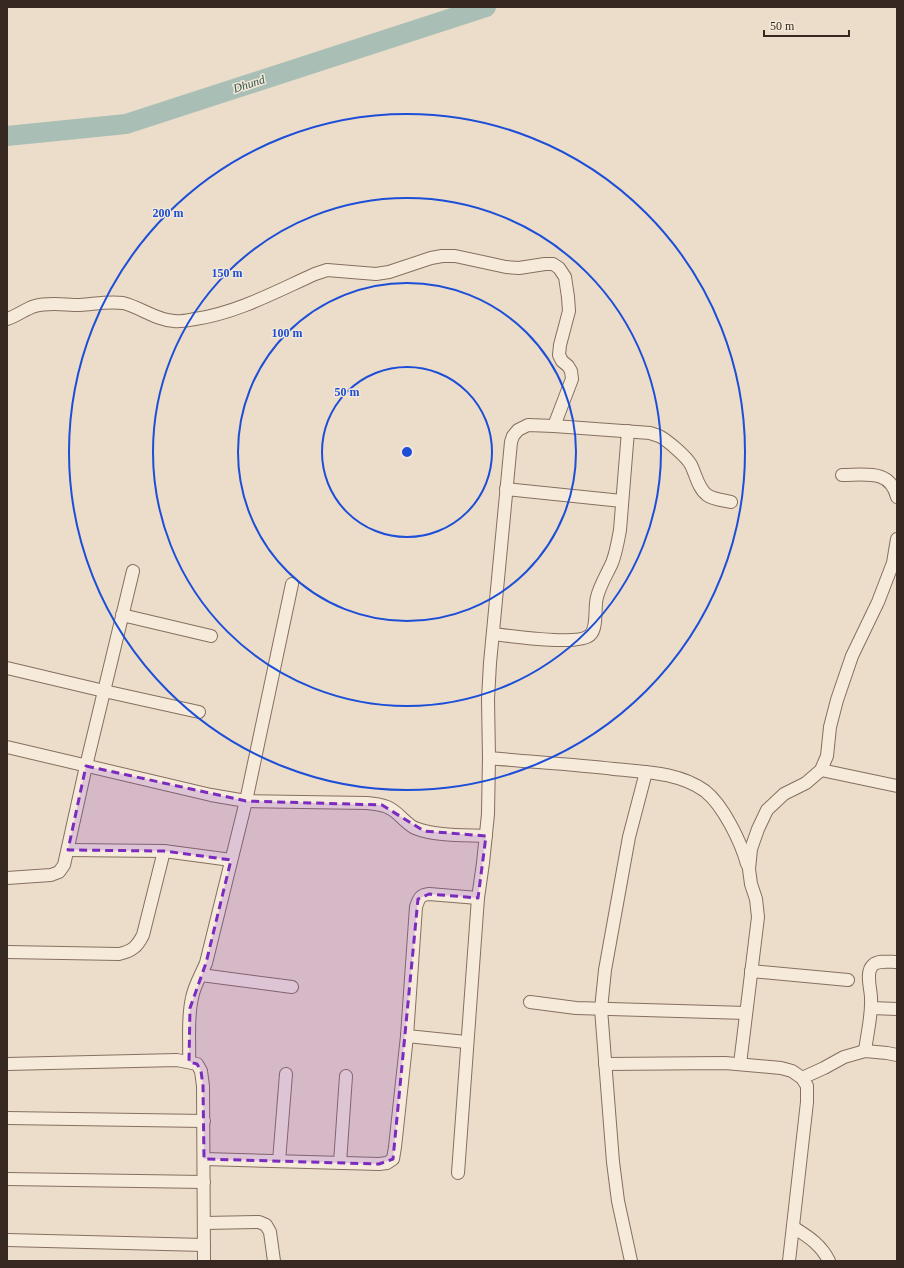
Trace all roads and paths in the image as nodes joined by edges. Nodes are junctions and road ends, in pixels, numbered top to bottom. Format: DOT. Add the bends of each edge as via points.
graph roads {
  1 [pos="7,319"];
  2 [pos="554,426"];
  3 [pos="628,432"];
  4 [pos="842,476"];
  5 [pos="506,489"];
  6 [pos="897,497"];
  7 [pos="622,501"];
  8 [pos="731,502"];
  9 [pos="897,539"];
  10 [pos="133,571"];
  11 [pos="292,584"];
  12 [pos="122,615"];
  13 [pos="493,634"];
  14 [pos="211,636"];
  15 [pos="7,668"];
  16 [pos="104,691"];
  17 [pos="199,712"];
  18 [pos="7,747"];
  19 [pos="489,758"];
  20 [pos="86,766"];
  21 [pos="821,770"];
  22 [pos="646,772"];
  23 [pos="897,786"];
  24 [pos="246,801"];
  25 [pos="486,836"];
  26 [pos="68,850"];
  27 [pos="164,851"];
  28 [pos="231,860"];
  29 [pos="749,869"];
  30 [pos="7,878"];
  31 [pos="478,898"];
  32 [pos="7,952"];
  33 [pos="897,962"];
  34 [pos="751,971"];
  35 [pos="201,975"];
  36 [pos="848,980"];
  37 [pos="292,987"];
  38 [pos="530,1002"];
  39 [pos="870,1008"];
  40 [pos="601,1009"];
  41 [pos="897,1009"];
  42 [pos="746,1013"];
  43 [pos="407,1036"];
  44 [pos="466,1042"];
  45 [pos="864,1051"];
  46 [pos="897,1055"];
  47 [pos="189,1062"];
  48 [pos="7,1064"];
  49 [pos="605,1064"];
  50 [pos="740,1064"];
  51 [pos="286,1074"];
  52 [pos="346,1076"];
  53 [pos="802,1078"];
  54 [pos="7,1118"];
  55 [pos="204,1121"];
  56 [pos="204,1159"];
  57 [pos="279,1161"];
  58 [pos="340,1163"];
  59 [pos="458,1172"];
  60 [pos="7,1179"];
  61 [pos="204,1182"];
  62 [pos="204,1223"];
  63 [pos="793,1227"];
  64 [pos="7,1240"];
  65 [pos="204,1245"];
  66 [pos="204,1261"];
  67 [pos="274,1261"];
  68 [pos="631,1261"];
  69 [pos="789,1261"];
  70 [pos="829,1261"];
  1 -- 2 [label="street" via="36,306 48,304 113,302 163,319 185,321 227,312 327,270 376,274 442,256 455,256 519,268 553,264 565,278 569,311 559,355 572,371 572,379"];
  2 -- 3 [label="street"];
  2 -- 5 [label="street" via="528,425 513,436"];
  3 -- 7 [label="street"];
  3 -- 8 [label="street" via="660,436 685,456 699,485 708,496"];
  4 -- 6 [label="street" via="883,477 895,489"];
  5 -- 7 [label="street"];
  5 -- 13 [label="street"];
  7 -- 13 [label="street" via="617,546 613,562 597,597 595,627 590,635 581,640 567,641"];
  9 -- 21 [label="street" via="893,563 878,602 852,656 837,700 830,727 827,756"];
  10 -- 12 [label="street"];
  11 -- 24 [label="street"];
  12 -- 14 [label="street"];
  12 -- 16 [label="street"];
  13 -- 19 [label="street" via="488,699"];
  15 -- 16 [label="street"];
  16 -- 17 [label="street"];
  16 -- 20 [label="street"];
  18 -- 20 [label="street"];
  19 -- 22 [label="street"];
  19 -- 25 [label="street"];
  20 -- 24 [label="street"];
  20 -- 26 [label="street"];
  21 -- 23 [label="street"];
  21 -- 29 [label="street" via="806,783 784,794 767,810 751,849"];
  22 -- 29 [label="street" via="683,779 705,791 721,808 743,849"];
  22 -- 40 [label="street" via="629,837 605,970"];
  24 -- 25 [label="street" via="382,805 391,809 414,828 424,831"];
  24 -- 28 [label="street"];
  25 -- 31 [label="street"];
  26 -- 27 [label="street"];
  26 -- 30 [label="street" via="59,872 51,875"];
  27 -- 28 [label="street"];
  27 -- 32 [label="street" via="143,935 138,945 128,952"];
  28 -- 35 [label="street"];
  29 -- 34 [label="street" via="758,916"];
  31 -- 43 [label="street" via="429,894 418,898"];
  31 -- 44 [label="street"];
  33 -- 39 [label="street" via="875,963 871,966"];
  34 -- 36 [label="street"];
  34 -- 42 [label="street"];
  35 -- 37 [label="street"];
  35 -- 47 [label="street" via="190,1008"];
  38 -- 40 [label="street"];
  39 -- 41 [label="street"];
  39 -- 45 [label="street"];
  40 -- 42 [label="street"];
  40 -- 49 [label="street"];
  42 -- 50 [label="street"];
  43 -- 44 [label="street"];
  43 -- 58 [label="street" via="393,1159 379,1164"];
  44 -- 59 [label="street"];
  45 -- 46 [label="street"];
  45 -- 53 [label="street" via="844,1057"];
  47 -- 48 [label="street" via="177,1060"];
  47 -- 55 [label="street" via="197,1064 201,1071 204,1086"];
  49 -- 50 [label="street"];
  49 -- 68 [label="street" via="618,1201"];
  50 -- 53 [label="street" via="780,1068 792,1071"];
  51 -- 57 [label="street"];
  52 -- 58 [label="street"];
  53 -- 63 [label="street" via="807,1086 807,1102"];
  54 -- 55 [label="street"];
  55 -- 56 [label="street"];
  56 -- 57 [label="street"];
  56 -- 61 [label="street"];
  57 -- 58 [label="street"];
  60 -- 61 [label="street"];
  61 -- 62 [label="street"];
  62 -- 65 [label="street"];
  62 -- 67 [label="street" via="259,1222 266,1225 270,1232"];
  63 -- 69 [label="street"];
  63 -- 70 [label="street" via="819,1246"];
  64 -- 65 [label="street"];
  65 -- 66 [label="street"];
}
